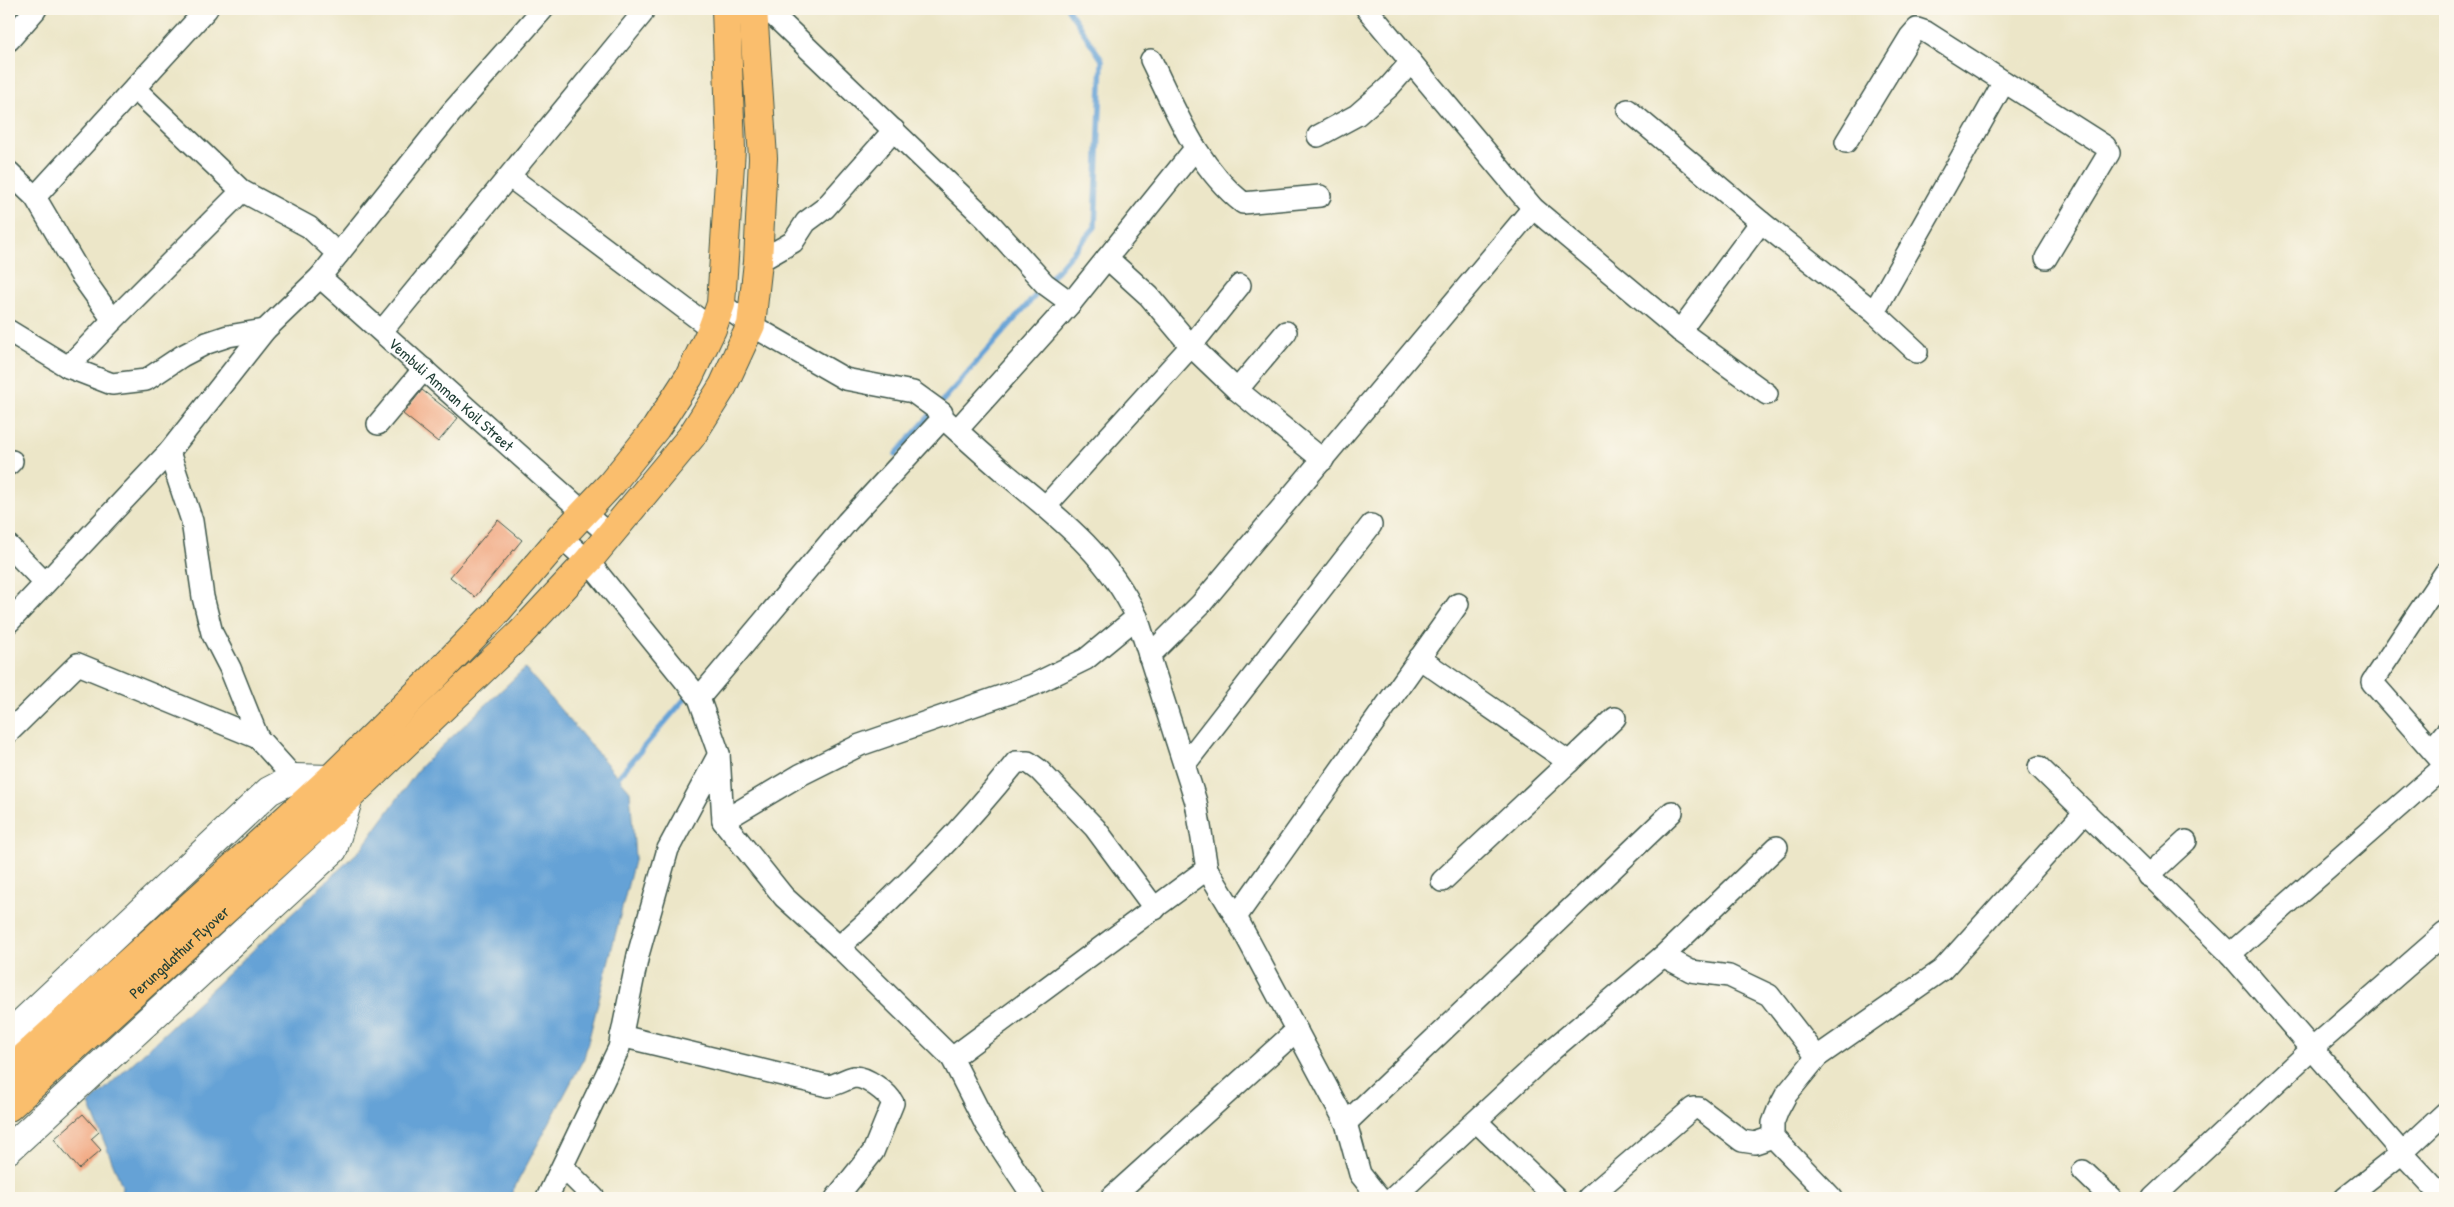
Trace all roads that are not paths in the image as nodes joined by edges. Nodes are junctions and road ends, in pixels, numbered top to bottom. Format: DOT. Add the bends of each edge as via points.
graph roads {
  1 [pos="36,9"];
  2 [pos="207,9"];
  3 [pos="543,9"];
  4 [pos="726,9"];
  5 [pos="753,9"];
  6 [pos="767,9"];
  7 [pos="1367,9"];
  8 [pos="642,14"];
  9 [pos="9,40"];
  10 [pos="1151,60"];
  11 [pos="1411,62"];
  12 [pos="2004,82"];
  13 [pos="135,89"];
  14 [pos="1628,110"];
  15 [pos="894,130"];
  16 [pos="1318,136"];
  17 [pos="1846,142"];
  18 [pos="1194,150"];
  19 [pos="9,172"];
  20 [pos="510,177"];
  21 [pos="242,191"];
  22 [pos="1320,196"];
  23 [pos="35,197"];
  24 [pos="1533,208"];
  25 [pos="1761,222"];
  26 [pos="338,254"];
  27 [pos="1106,258"];
  28 [pos="2046,258"];
  29 [pos="758,262"];
  30 [pos="320,277"];
  31 [pos="1240,285"];
  32 [pos="1071,303"];
  33 [pos="1874,312"];
  34 [pos="716,316"];
  35 [pos="113,320"];
  36 [pos="751,325"];
  37 [pos="265,330"];
  38 [pos="9,331"];
  39 [pos="382,331"];
  40 [pos="1680,331"];
  41 [pos="1286,332"];
  42 [pos="1191,346"];
  43 [pos="1917,352"];
  44 [pos="68,367"];
  45 [pos="424,368"];
  46 [pos="1237,390"];
  47 [pos="1767,394"];
  48 [pos="378,424"];
  49 [pos="950,424"];
  50 [pos="169,452"];
  51 [pos="1323,460"];
  52 [pos="1046,506"];
  53 [pos="584,512"];
  54 [pos="1371,525"];
  55 [pos="609,534"];
  56 [pos="561,537"];
  57 [pos="9,546"];
  58 [pos="588,560"];
  59 [pos="2445,573"];
  60 [pos="45,583"];
  61 [pos="1458,604"];
  62 [pos="1137,617"];
  63 [pos="9,622"];
  64 [pos="1149,656"];
  65 [pos="1419,658"];
  66 [pos="699,698"];
  67 [pos="1615,718"];
  68 [pos="9,732"];
  69 [pos="258,738"];
  70 [pos="2442,753"];
  71 [pos="719,754"];
  72 [pos="1568,762"];
  73 [pos="1185,764"];
  74 [pos="2039,767"];
  75 [pos="349,797"];
  76 [pos="307,800"];
  77 [pos="1672,812"];
  78 [pos="2084,813"];
  79 [pos="724,821"];
  80 [pos="2186,841"];
  81 [pos="1777,847"];
  82 [pos="1207,869"];
  83 [pos="2148,876"];
  84 [pos="1442,882"];
  85 [pos="1155,909"];
  86 [pos="1236,917"];
  87 [pos="2445,933"];
  88 [pos="839,947"];
  89 [pos="2230,954"];
  90 [pos="1663,956"];
  91 [pos="1297,1030"];
  92 [pos="9,1035"];
  93 [pos="621,1036"];
  94 [pos="2312,1049"];
  95 [pos="1817,1057"];
  96 [pos="952,1058"];
  97 [pos="9,1071"];
  98 [pos="9,1107"];
  99 [pos="2445,1113"];
  100 [pos="1477,1122"];
  101 [pos="1346,1123"];
  102 [pos="1773,1137"];
  103 [pos="9,1149"];
  104 [pos="2402,1153"];
  105 [pos="563,1167"];
  106 [pos="2083,1171"];
  107 [pos="547,1198"];
  108 [pos="594,1198"];
  109 [pos="836,1198"];
  110 [pos="1034,1198"];
  111 [pos="1111,1198"];
  112 [pos="1379,1198"];
  113 [pos="1393,1198"];
  114 [pos="1556,1198"];
  115 [pos="1588,1198"];
  116 [pos="1832,1198"];
  117 [pos="2111,1198"];
  118 [pos="2153,1198"];
  119 [pos="2345,1198"];
  120 [pos="2444,1198"];
  1 -- 9 [label="street"];
  2 -- 13 [label="street"];
  3 -- 26 [label="street" via="451,113"];
  4 -- 34 [label="main road" via="731,149"];
  5 -- 29 [label="main road, Perungalathur Flyover" via="762,158"];
  6 -- 15 [label="street"];
  7 -- 11 [label="street"];
  8 -- 20 [label="street"];
  10 -- 18 [label="street"];
  11 -- 16 [label="street" via="1389,88 1357,115"];
  11 -- 24 [label="street"];
  12 -- 17 [label="street" via="1917,29"];
  12 -- 28 [label="street" via="2105,146 2108,153"];
  12 -- 33 [label="street"];
  13 -- 21 [label="street"];
  13 -- 23 [label="street"];
  14 -- 25 [label="street"];
  15 -- 29 [label="street" via="825,208 806,222 792,242"];
  15 -- 32 [label="street" via="986,220 1045,284"];
  18 -- 22 [label="street" via="1232,195 1243,203"];
  18 -- 27 [label="street"];
  19 -- 23 [label="street"];
  20 -- 34 [label="street"];
  20 -- 39 [label="street"];
  21 -- 26 [label="street" via="309,227"];
  21 -- 35 [label="street"];
  23 -- 35 [label="street"];
  24 -- 40 [label="street"];
  24 -- 51 [label="street"];
  25 -- 33 [label="street"];
  25 -- 40 [label="street"];
  26 -- 30 [label="street"];
  27 -- 32 [label="street"];
  27 -- 42 [label="street" via="1149,296"];
  29 -- 36 [label="main road, Perungalathur Flyover"];
  30 -- 37 [label="street"];
  30 -- 39 [label="street, Vembuli Amman Koil Street"];
  31 -- 42 [label="street"];
  32 -- 49 [label="street"];
  33 -- 43 [label="street"];
  34 -- 36 [label="street"];
  34 -- 53 [label="main road, Perungalathur Flyover" via="689,378 656,428"];
  35 -- 44 [label="street"];
  36 -- 49 [label="street" via="845,379 913,392 942,413"];
  36 -- 55 [label="main road, Perungalathur Flyover" via="723,386 691,436"];
  37 -- 44 [label="street" via="207,343 146,380 112,384"];
  37 -- 50 [label="street"];
  38 -- 44 [label="street"];
  39 -- 45 [label="street, Vembuli Amman Koil Street"];
  40 -- 47 [label="street"];
  41 -- 46 [label="street"];
  42 -- 46 [label="street"];
  42 -- 52 [label="street"];
  45 -- 48 [label="street"];
  45 -- 53 [label="street, Vembuli Amman Koil Street"];
  46 -- 51 [label="street"];
  49 -- 52 [label="street"];
  49 -- 66 [label="street" via="848,522"];
  50 -- 60 [label="street"];
  50 -- 69 [label="street" via="192,521 203,597 212,633"];
  51 -- 64 [label="street" via="1201,604"];
  52 -- 62 [label="street" via="1100,558 1124,590"];
  53 -- 55 [label="street, Vembuli Amman Koil Street"];
  53 -- 56 [label="main road, Perungalathur Flyover"];
  54 -- 73 [label="street"];
  55 -- 58 [label="main road, Perungalathur Flyover"];
  56 -- 58 [label="street"];
  56 -- 76 [label="main road, Perungalathur Flyover" via="494,615"];
  57 -- 60 [label="street"];
  58 -- 66 [label="street"];
  58 -- 75 [label="main road, Perungalathur Flyover" via="520,634"];
  59 -- 70 [label="street" via="2372,682"];
  60 -- 63 [label="street"];
  61 -- 65 [label="street"];
  62 -- 64 [label="street"];
  62 -- 79 [label="street" via="1086,658 1033,686 860,745 800,775"];
  64 -- 73 [label="street"];
  65 -- 72 [label="street"];
  65 -- 86 [label="street"];
  66 -- 71 [label="street"];
  67 -- 72 [label="street"];
  68 -- 69 [label="street" via="78,664"];
  69 -- 76 [label="street"];
  70 -- 89 [label="street"];
  71 -- 79 [label="street"];
  71 -- 93 [label="street" via="668,848 638,955"];
  72 -- 84 [label="street"];
  73 -- 82 [label="street" via="1196,802"];
  74 -- 78 [label="street"];
  75 -- 76 [label="main road, Perungalathur Flyover"];
  75 -- 103 [label="street" via="333,850"];
  76 -- 92 [label="street" via="269,791"];
  76 -- 97 [label="main road, Perungalathur Flyover"];
  76 -- 98 [label="main road, Perungalathur Flyover"];
  77 -- 101 [label="street"];
  78 -- 83 [label="street"];
  78 -- 95 [label="street" via="1942,970"];
  79 -- 88 [label="street" via="784,897"];
  80 -- 83 [label="street"];
  81 -- 90 [label="street"];
  82 -- 85 [label="street"];
  82 -- 86 [label="street"];
  83 -- 89 [label="street"];
  85 -- 88 [label="street" via="1094,828 1039,770 1028,762 1016,762 972,816 905,887"];
  85 -- 96 [label="street"];
  86 -- 91 [label="street"];
  87 -- 94 [label="street"];
  88 -- 96 [label="street"];
  89 -- 94 [label="street"];
  90 -- 95 [label="street" via="1691,971 1729,976 1769,995"];
  90 -- 100 [label="street" via="1554,1049"];
  91 -- 101 [label="street"];
  91 -- 111 [label="street"];
  93 -- 105 [label="street" via="619,1048"];
  93 -- 109 [label="street" via="828,1086 836,1086 853,1077 860,1078 889,1095 893,1102 873,1152"];
  94 -- 104 [label="street"];
  94 -- 118 [label="street"];
  95 -- 102 [label="street" via="1786,1095 1773,1123"];
  96 -- 110 [label="street" via="987,1127"];
  99 -- 104 [label="street"];
  100 -- 113 [label="street"];
  100 -- 114 [label="street"];
  101 -- 112 [label="street" via="1360,1174"];
  102 -- 115 [label="street" via="1755,1143 1742,1141 1699,1108 1693,1108"];
  102 -- 116 [label="street"];
  104 -- 119 [label="street"];
  104 -- 120 [label="street"];
  105 -- 107 [label="street"];
  105 -- 108 [label="street"];
  106 -- 117 [label="street"];
}
